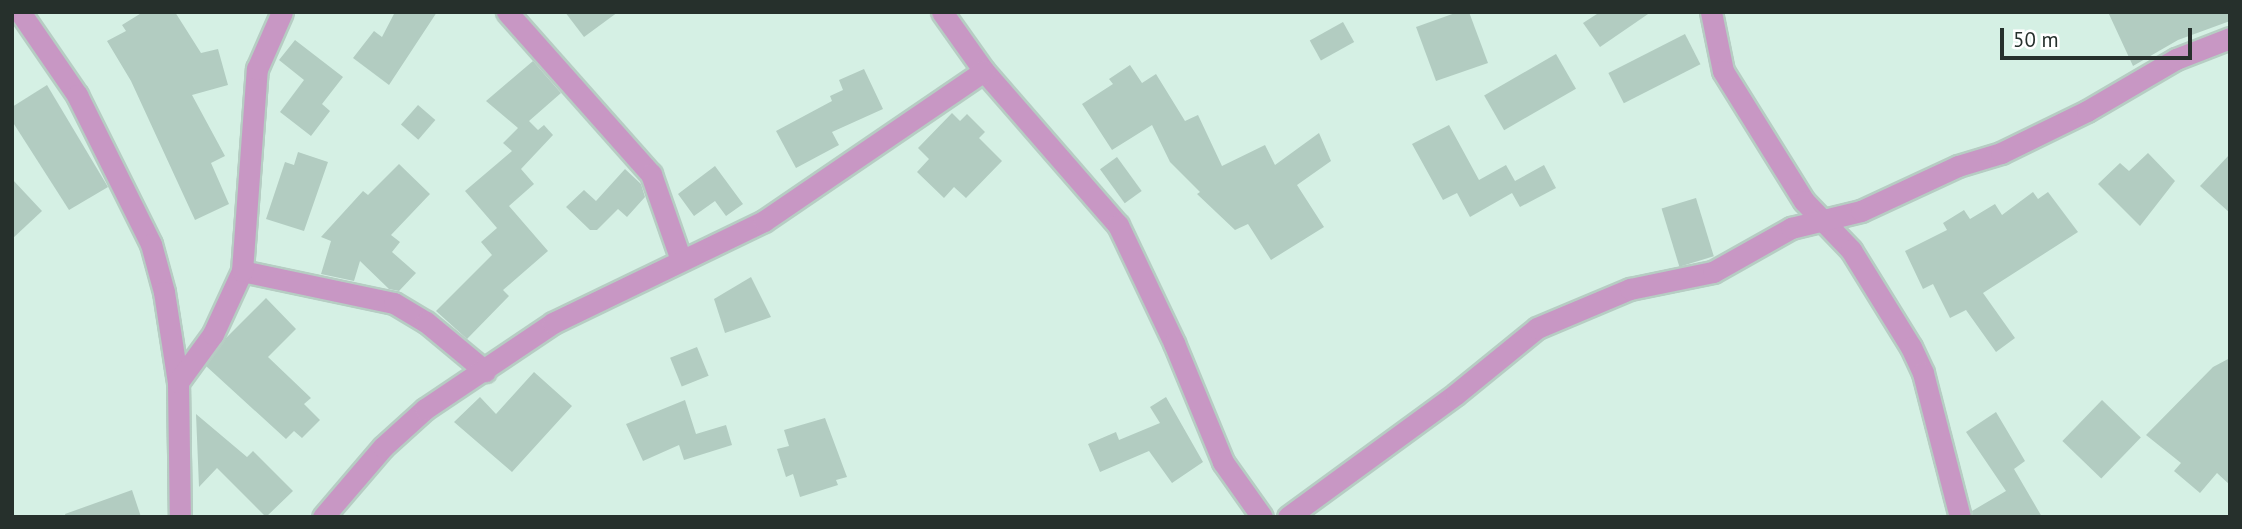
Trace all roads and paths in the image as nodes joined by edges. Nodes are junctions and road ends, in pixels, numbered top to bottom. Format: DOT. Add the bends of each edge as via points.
graph roads {
  1 [pos="20,12"];
  2 [pos="282,12"];
  3 [pos="507,12"];
  4 [pos="942,12"];
  5 [pos="1712,12"];
  6 [pos="2230,38"];
  7 [pos="984,71"];
  8 [pos="1819,219"];
  9 [pos="681,260"];
  10 [pos="242,271"];
  11 [pos="485,371"];
  12 [pos="178,382"];
  13 [pos="180,517"];
  14 [pos="323,517"];
  15 [pos="1262,517"];
  16 [pos="1288,517"];
  17 [pos="1960,517"];
  1 -- 12 [label="street" via="77,95 151,244 164,292"];
  2 -- 10 [label="street" via="257,69"];
  3 -- 9 [label="street" via="651,174"];
  4 -- 7 [label="street"];
  5 -- 8 [label="street" via="1723,71"];
  6 -- 8 [label="street" via="2176,59 2087,111 2001,153 1958,166 1861,211"];
  7 -- 9 [label="street" via="764,221"];
  7 -- 15 [label="street" via="1118,225 1223,462"];
  8 -- 16 [label="street" via="1767,239 1713,272 1630,289 1537,328 1457,394"];
  8 -- 17 [label="street" via="1851,250 1877,286 1915,356"];
  9 -- 11 [label="street" via="553,323"];
  10 -- 11 [label="street" via="394,303 426,322"];
  10 -- 12 [label="street" via="213,334"];
  11 -- 14 [label="street" via="399,431"];
  12 -- 13 [label="street"];
}
